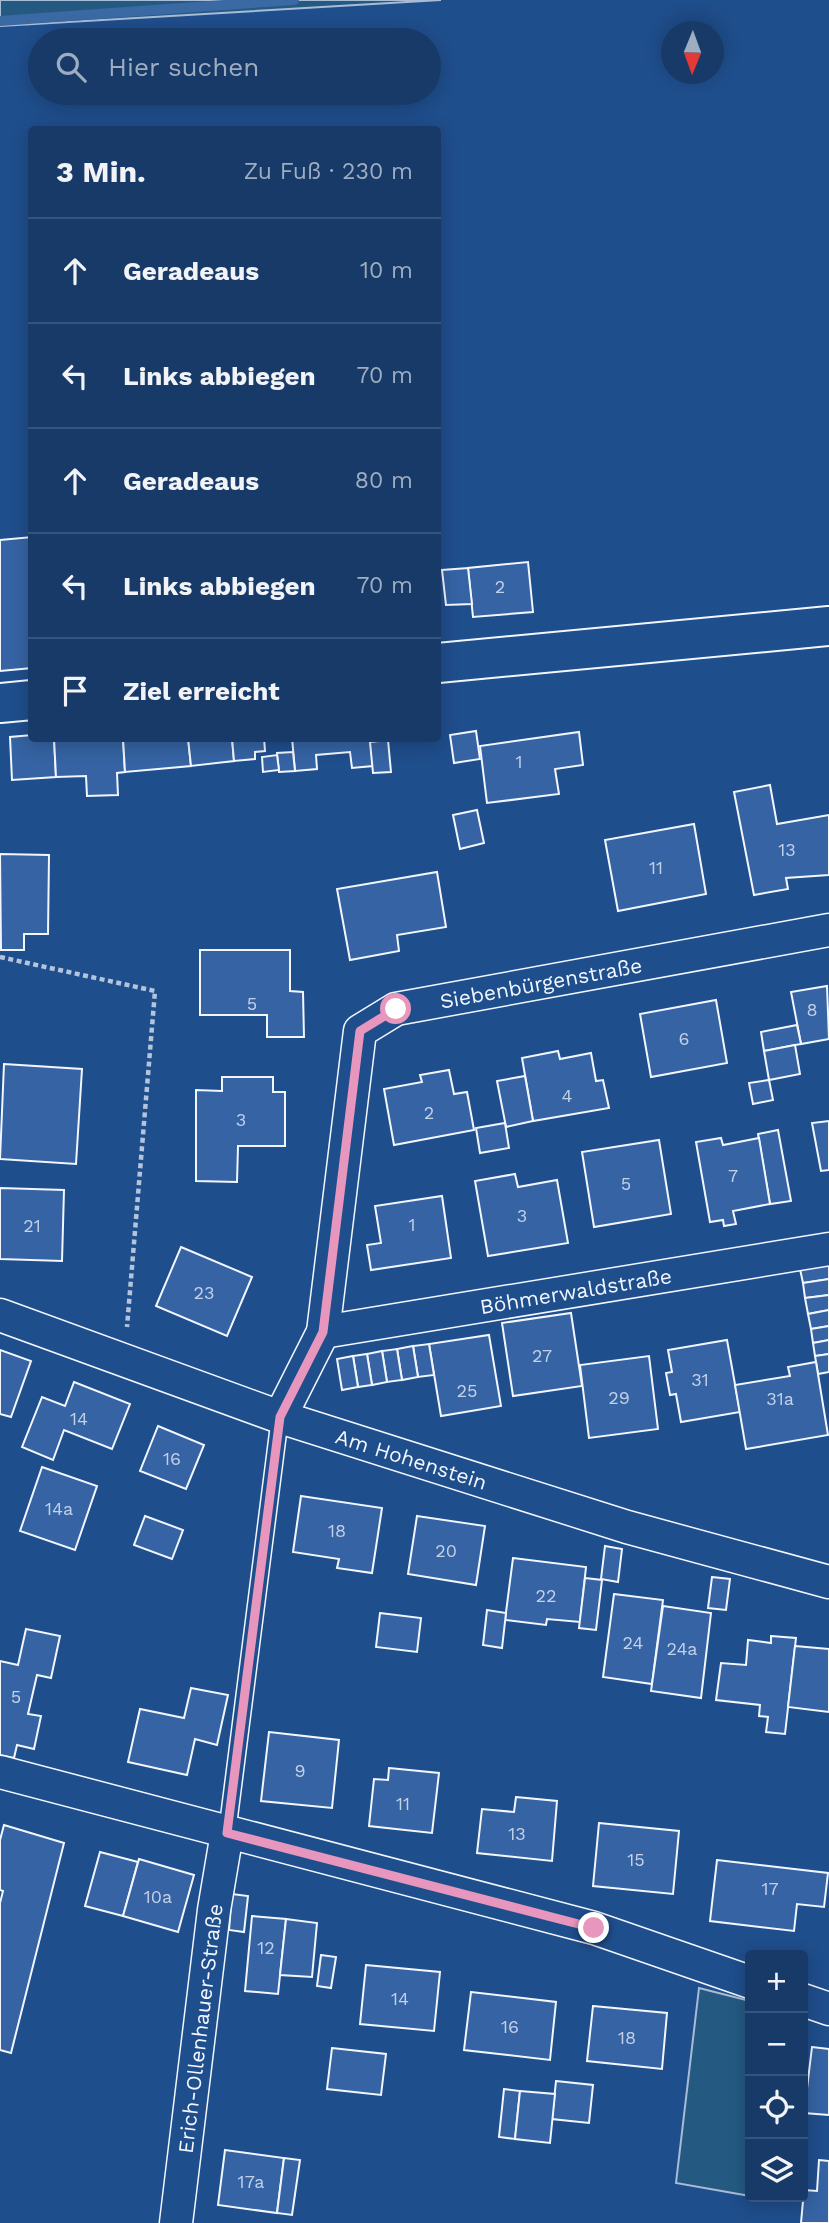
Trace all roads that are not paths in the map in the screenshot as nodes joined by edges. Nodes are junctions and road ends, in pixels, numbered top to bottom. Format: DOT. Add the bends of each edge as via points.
graph roads {
  1 [pos="829,626"];
  2 [pos="441,663"];
  3 [pos="28,700"];
  4 [pos="0,703"];
  5 [pos="829,930"];
  6 [pos="829,1249"];
  7 [pos="0,1315"];
  8 [pos="323,1332"];
  9 [pos="280,1417"];
  10 [pos="829,1582"];
  11 [pos="0,1772"];
  12 [pos="227,1833"];
  13 [pos="745,1980"];
  14 [pos="808,2002"];
  15 [pos="829,2009"];
  16 [pos="176,2223"];
  1 -- 2 [label="main road"];
  3 -- 4 [label="main road"];
  5 -- 8 [label="street, Siebenbürgenstraße" via="396,1009 360,1031"];
  6 -- 8 [label="street, Böhmerwaldstraße"];
  7 -- 9 [label="street, Am Hohenstein"];
  8 -- 9 [label="street, Siebenbürgenstraße"];
  9 -- 10 [label="street, Am Hohenstein" via="627,1527"];
  9 -- 12 [label="lane"];
  11 -- 12 [label="street"];
  12 -- 13 [label="street" via="594,1928"];
  12 -- 16 [label="street, Erich-Ollenhauer-Straße"];
  14 -- 15 [label="street"];
}
